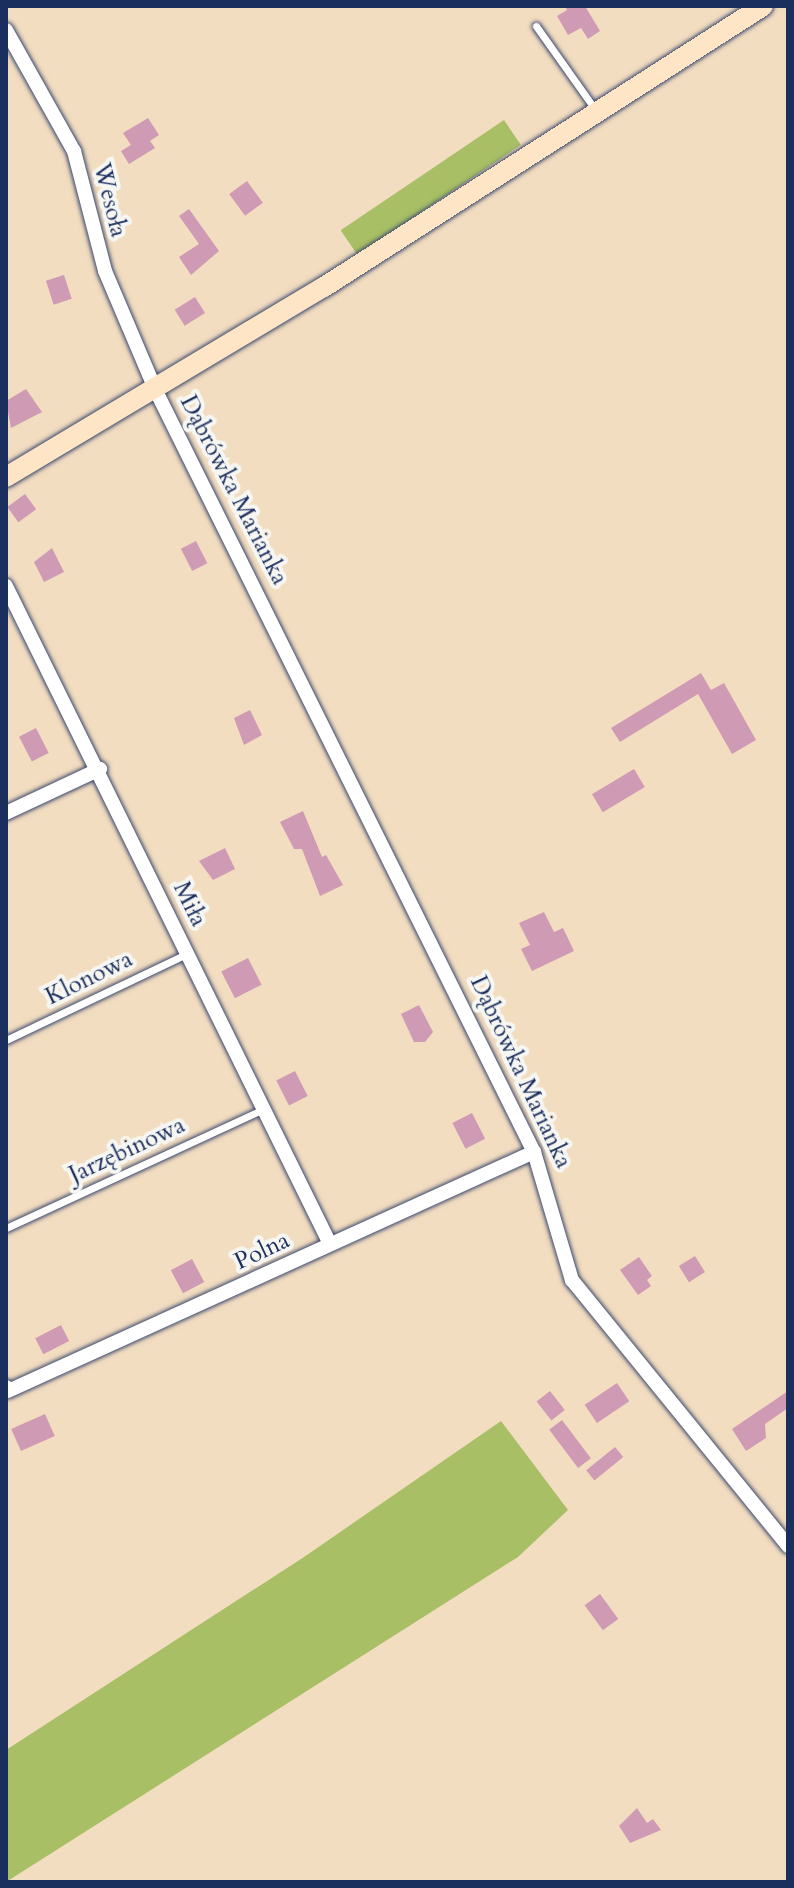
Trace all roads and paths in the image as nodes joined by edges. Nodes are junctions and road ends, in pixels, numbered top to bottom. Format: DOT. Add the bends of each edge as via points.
graph roads {
  1 [pos="763,6"];
  2 [pos="536,26"];
  3 [pos="6,30"];
  4 [pos="597,113"];
  5 [pos="155,389"];
  6 [pos="6,476"];
  7 [pos="6,586"];
  8 [pos="100,769"];
  9 [pos="6,813"];
  10 [pos="189,952"];
  11 [pos="6,1040"];
  12 [pos="265,1108"];
  13 [pos="534,1152"];
  14 [pos="6,1228"];
  15 [pos="330,1244"];
  16 [pos="7,1389"];
  17 [pos="788,1546"];
  1 -- 4 [label="street, Dąbrówka Marianka"];
  2 -- 4 [label="lane"];
  3 -- 5 [label="street, Wesoła" via="74,151 105,271"];
  4 -- 5 [label="street, Dąbrówka Marianka"];
  5 -- 6 [label="street"];
  5 -- 13 [label="street, Dąbrówka Marianka"];
  7 -- 8 [label="street, Miła"];
  8 -- 9 [label="street"];
  8 -- 10 [label="street, Miła"];
  10 -- 11 [label="lane, Klonowa"];
  10 -- 12 [label="street, Miła"];
  12 -- 14 [label="lane, Jarzębinowa"];
  12 -- 15 [label="street, Miła"];
  13 -- 15 [label="street, Polna"];
  13 -- 17 [label="street, Dąbrówka Marianka" via="565,1266 581,1294"];
  15 -- 16 [label="street, Polna"];
}
